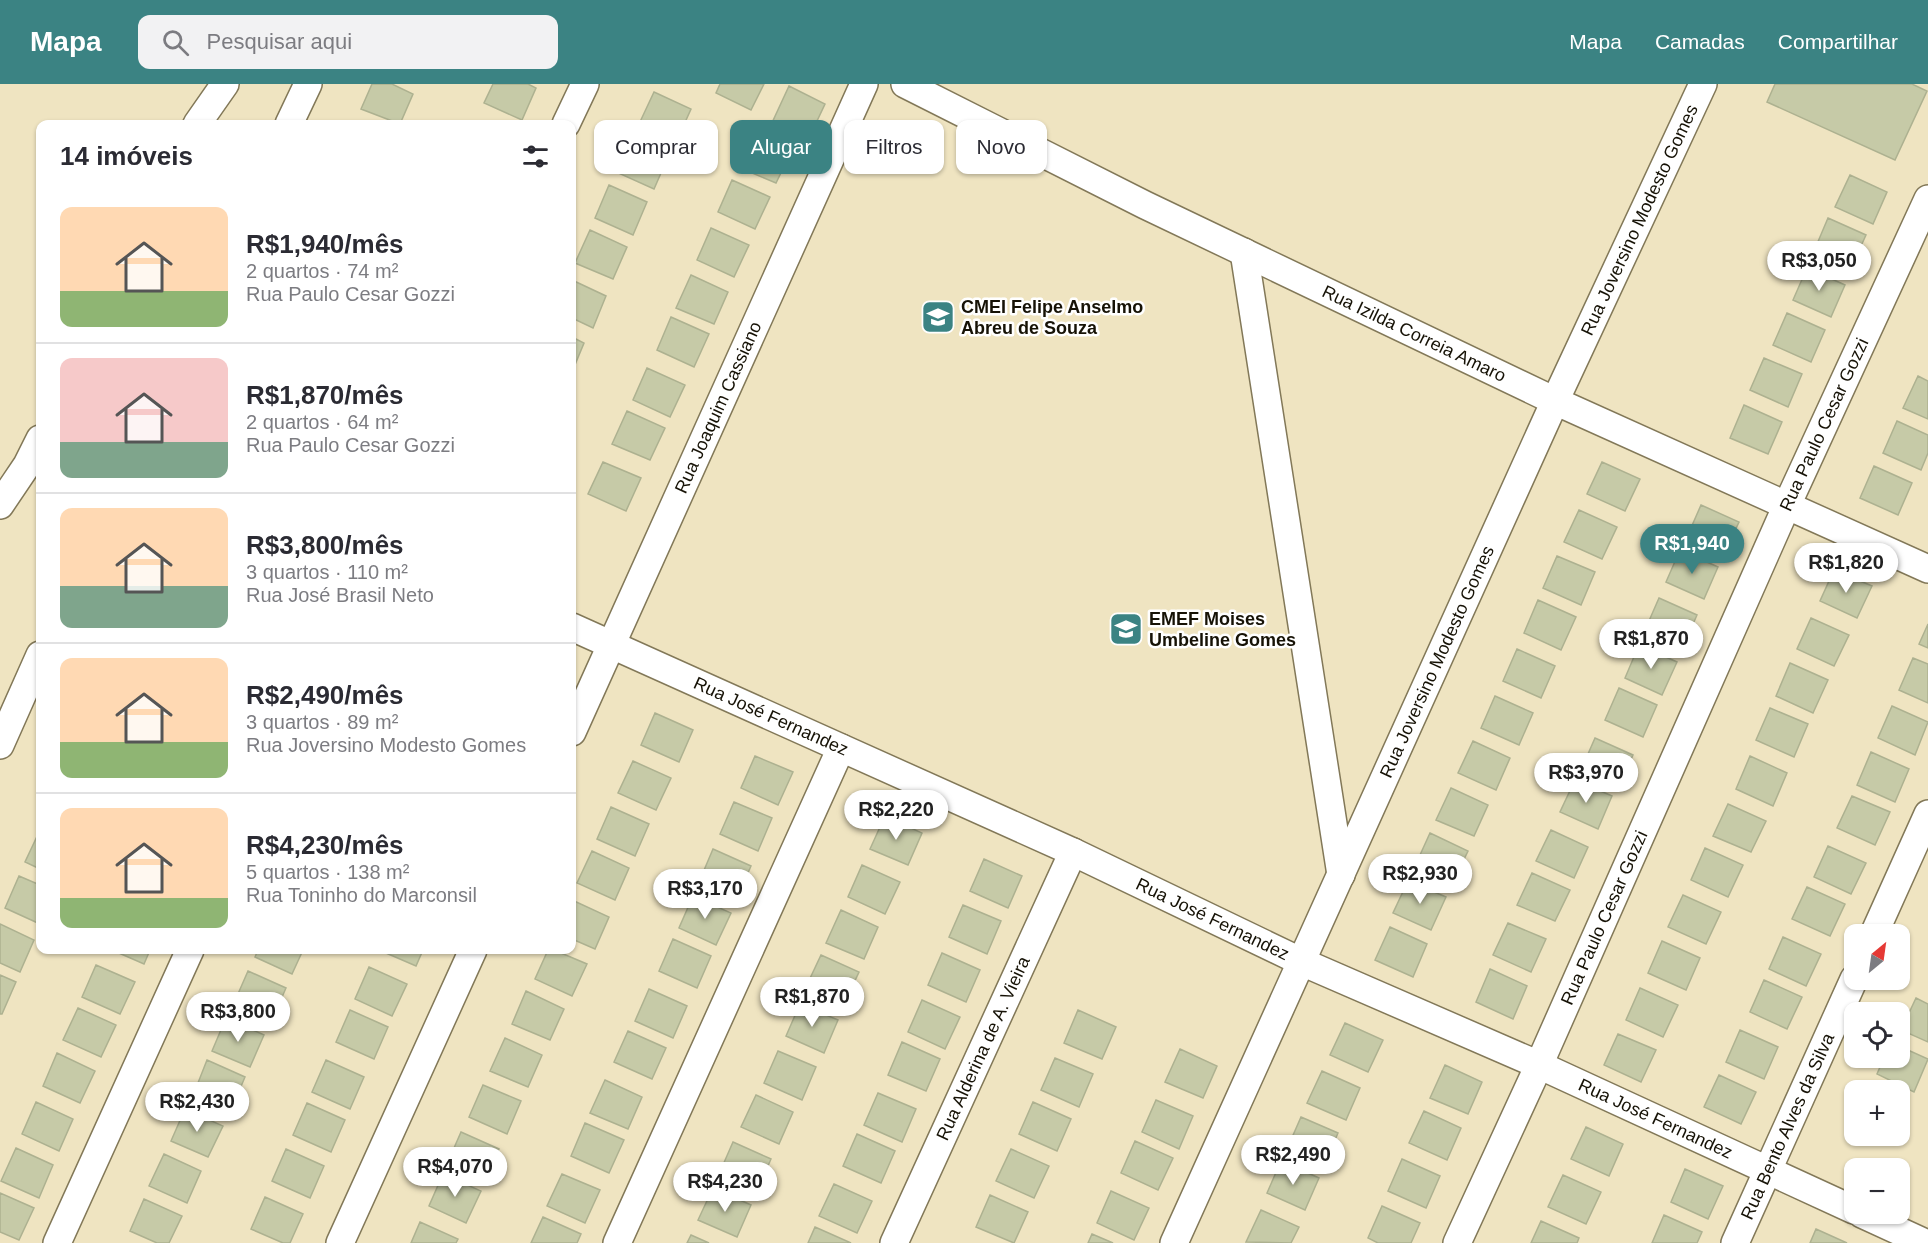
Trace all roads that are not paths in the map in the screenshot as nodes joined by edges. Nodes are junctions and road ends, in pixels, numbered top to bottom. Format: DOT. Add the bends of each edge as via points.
graph roads {
  1 [pos="225,84"];
  2 [pos="308,84"];
  3 [pos="585,84"];
  4 [pos="864,84"];
  5 [pos="905,84"];
  6 [pos="1703,84"];
  7 [pos="200,120"];
  8 [pos="291,120"];
  9 [pos="568,120"];
  10 [pos="1928,199"];
  11 [pos="1244,252"];
  12 [pos="1556,401"];
  13 [pos="36,447"];
  14 [pos="0,505"];
  15 [pos="1787,505"];
  16 [pos="1928,569"];
  17 [pos="576,629"];
  18 [pos="611,645"];
  19 [pos="36,664"];
  20 [pos="576,723"];
  21 [pos="0,745"];
  22 [pos="841,748"];
  23 [pos="1928,814"];
  24 [pos="1073,852"];
  25 [pos="1341,875"];
  26 [pos="1878,924"];
  27 [pos="188,954"];
  28 [pos="471,954"];
  29 [pos="1302,962"];
  30 [pos="1849,990"];
  31 [pos="1539,1065"];
  32 [pos="1768,1169"];
  33 [pos="1844,1205"];
  34 [pos="1884,1224"];
  35 [pos="57,1243"];
  36 [pos="340,1243"];
  37 [pos="617,1243"];
  38 [pos="894,1243"];
  39 [pos="1174,1243"];
  40 [pos="1458,1243"];
  41 [pos="1734,1243"];
  42 [pos="1925,1243"];
  1 -- 7 [label="street"];
  2 -- 8 [label="street"];
  3 -- 9 [label="street"];
  4 -- 18 [label="street, Rua Joaquim Cassiano"];
  5 -- 11 [label="street, Rua Izilda Correia Amaro"];
  6 -- 12 [label="street, Rua Joversino Modesto Gomes"];
  10 -- 15 [label="street, Rua Paulo Cesar Gozzi"];
  11 -- 12 [label="street, Rua Izilda Correia Amaro"];
  11 -- 25 [label="street"];
  12 -- 15 [label="street, Rua Izilda Correia Amaro"];
  12 -- 25 [label="street, Rua Joversino Modesto Gomes"];
  13 -- 14 [label="street"];
  15 -- 16 [label="street, Rua Izilda Correia Amaro"];
  15 -- 31 [label="street, Rua Paulo Cesar Gozzi"];
  17 -- 18 [label="street, Rua José Fernandez"];
  18 -- 20 [label="street, Rua Joaquim Cassiano"];
  18 -- 22 [label="street, Rua José Fernandez"];
  19 -- 21 [label="street"];
  22 -- 24 [label="street, Rua José Fernandez"];
  22 -- 37 [label="street"];
  23 -- 26 [label="street"];
  24 -- 29 [label="street, Rua José Fernandez"];
  24 -- 38 [label="street, Rua Alderina de A. Vieira"];
  25 -- 29 [label="street, Rua Joversino Modesto Gomes"];
  27 -- 35 [label="street"];
  28 -- 36 [label="street"];
  29 -- 31 [label="street, Rua José Fernandez"];
  29 -- 39 [label="street, Rua Joversino Modesto Gomes"];
  30 -- 32 [label="street, Rua Bento Alves da Silva"];
  31 -- 32 [label="street, Rua José Fernandez"];
  31 -- 40 [label="street, Rua Paulo Cesar Gozzi"];
  32 -- 33 [label="street, Rua José Fernandez"];
  32 -- 41 [label="street, Rua Bento Alves da Silva"];
  34 -- 42 [label="street"];
}
